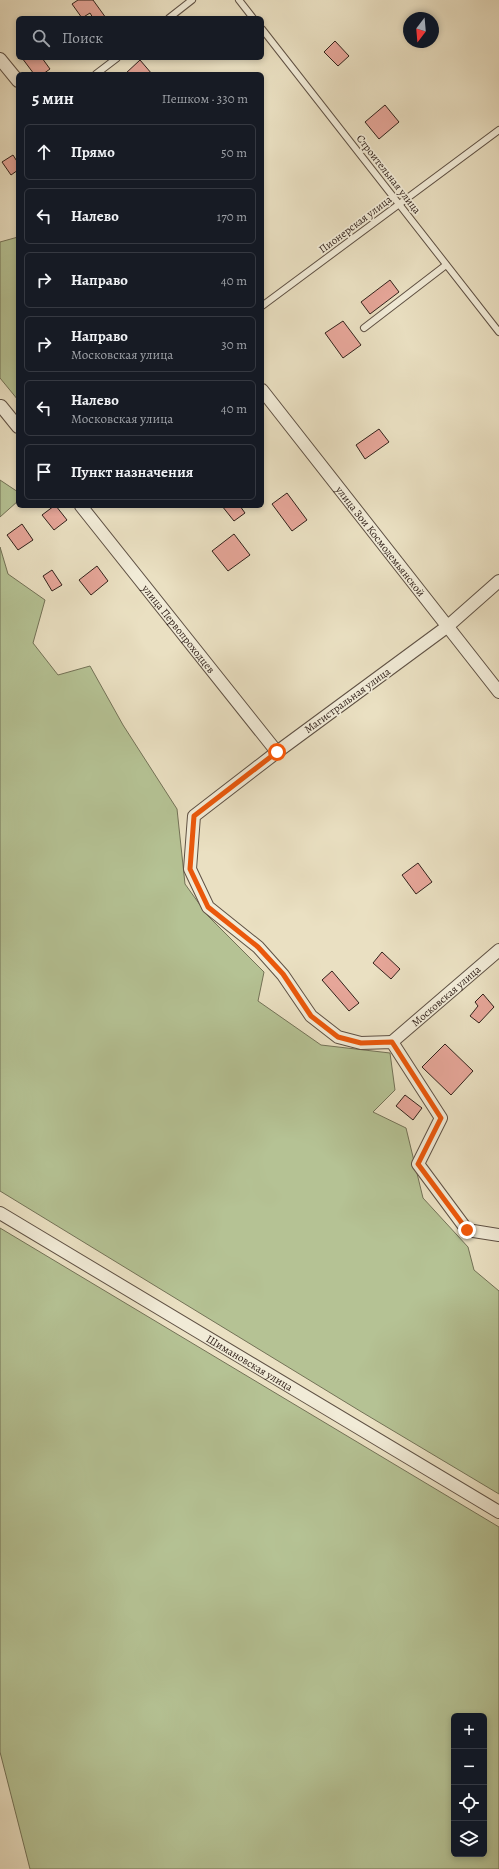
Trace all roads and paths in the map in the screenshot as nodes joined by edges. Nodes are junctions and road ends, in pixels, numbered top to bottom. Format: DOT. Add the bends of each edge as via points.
graph roads {
  1 [pos="192,0"];
  2 [pos="239,0"];
  3 [pos="172,16"];
  4 [pos="251,16"];
  5 [pos="264,32"];
  6 [pos="0,59"];
  7 [pos="114,60"];
  8 [pos="99,72"];
  9 [pos="16,79"];
  10 [pos="499,130"];
  11 [pos="400,204"];
  12 [pos="446,265"];
  13 [pos="264,305"];
  14 [pos="364,328"];
  15 [pos="499,332"];
  16 [pos="264,393"];
  17 [pos="1,406"];
  18 [pos="16,425"];
  19 [pos="83,508"];
  20 [pos="499,581"];
  21 [pos="448,626"];
  22 [pos="499,692"];
  23 [pos="277,752"];
  24 [pos="499,950"];
  25 [pos="392,1042"];
  26 [pos="0,1213"];
  27 [pos="499,1235"];
  28 [pos="499,1512"];
  1 -- 3 [label="lane"];
  2 -- 4 [label="lane"];
  5 -- 11 [label="lane, Строительная улица"];
  6 -- 9 [label="street"];
  7 -- 8 [label="lane"];
  10 -- 11 [label="lane, Пионерская улица"];
  11 -- 12 [label="lane, Строительная улица"];
  11 -- 13 [label="lane, Пионерская улица"];
  12 -- 14 [label="lane"];
  12 -- 15 [label="lane, Строительная улица"];
  16 -- 21 [label="street, улица Зои Космодемьянской"];
  17 -- 18 [label="street"];
  19 -- 23 [label="street, улица Первопроходцев"];
  20 -- 21 [label="street, Магистральная улица"];
  21 -- 22 [label="street, улица Зои Космодемьянской"];
  21 -- 23 [label="street, Магистральная улица"];
  23 -- 25 [label="street, Магистральная улица" via="194,816 190,869 208,907 258,947 283,974 311,1016 338,1037 361,1043"];
  24 -- 25 [label="street, Московская улица"];
  25 -- 27 [label="street" via="441,1118 418,1164 467,1230"];
  26 -- 28 [label="street, Шимановская улица"];
}
